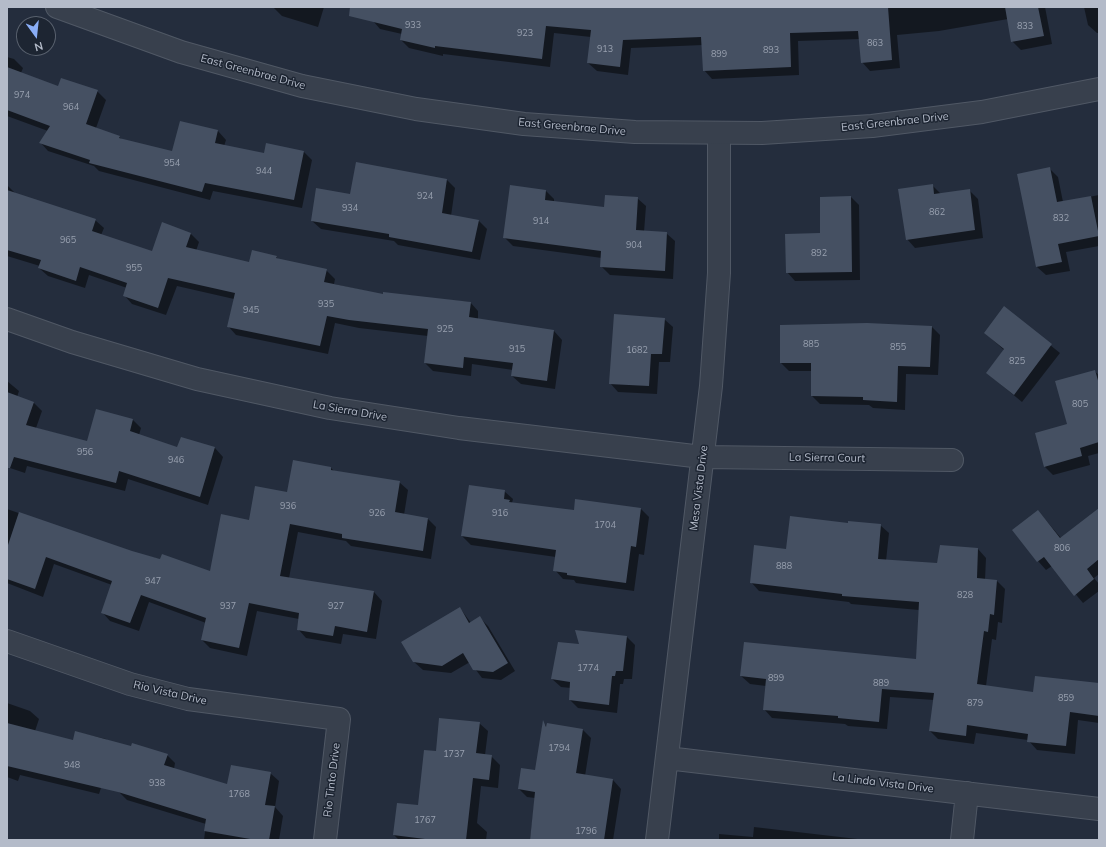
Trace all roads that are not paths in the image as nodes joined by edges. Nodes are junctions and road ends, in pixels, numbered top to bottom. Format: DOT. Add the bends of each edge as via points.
graph roads {
  1 [pos="57,7"];
  2 [pos="1099,90"];
  3 [pos="719,134"];
  4 [pos="7,319"];
  5 [pos="702,457"];
  6 [pos="952,460"];
  7 [pos="7,641"];
  8 [pos="339,719"];
  9 [pos="666,758"];
  10 [pos="967,793"];
  11 [pos="1099,809"];
  12 [pos="325,840"];
  13 [pos="657,840"];
  14 [pos="962,840"];
  1 -- 3 [label="street, East Greenbrae Drive" via="181,52 302,86 416,109 524,124 635,132"];
  2 -- 3 [label="street, East Greenbrae Drive" via="982,112 872,126"];
  3 -- 5 [label="street, Mesa Vista Drive" via="719,273 711,386"];
  4 -- 5 [label="street, La Sierra Drive" via="72,342 197,379 330,408 459,428"];
  5 -- 6 [label="street, La Sierra Court"];
  5 -- 9 [label="street, Mesa Vista Drive"];
  7 -- 8 [label="street, Rio Vista Drive" via="130,684 188,699"];
  8 -- 12 [label="street, Rio Tinto Drive"];
  9 -- 10 [label="street, La Linda Vista Drive"];
  9 -- 13 [label="street, Mesa Vista Drive"];
  10 -- 11 [label="street, La Linda Vista Drive"];
  10 -- 14 [label="street"];
}
